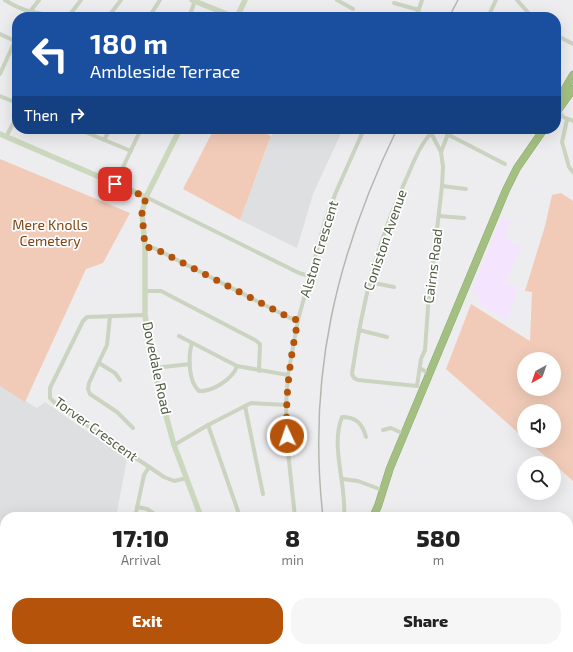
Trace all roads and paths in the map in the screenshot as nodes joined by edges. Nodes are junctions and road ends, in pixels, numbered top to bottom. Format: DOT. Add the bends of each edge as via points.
graph roads {
  1 [pos="5,0"];
  2 [pos="39,0"];
  3 [pos="81,0"];
  4 [pos="121,0"];
  5 [pos="160,0"];
  6 [pos="194,0"];
  7 [pos="245,0"];
  8 [pos="337,0"];
  9 [pos="422,0"];
  10 [pos="496,0"];
  11 [pos="517,0"];
  12 [pos="205,2"];
  13 [pos="394,3"];
  14 [pos="353,8"];
  15 [pos="419,10"];
  16 [pos="27,12"];
  17 [pos="30,12"];
  18 [pos="72,12"];
  19 [pos="112,12"];
  20 [pos="152,12"];
  21 [pos="190,12"];
  22 [pos="226,12"];
  23 [pos="239,12"];
  24 [pos="490,12"];
  25 [pos="525,12"];
  26 [pos="0,34"];
  27 [pos="561,38"];
  28 [pos="12,40"];
  29 [pos="573,44"];
  30 [pos="12,50"];
  31 [pos="0,74"];
  32 [pos="573,75"];
  33 [pos="573,90"];
  34 [pos="561,92"];
  35 [pos="561,94"];
  36 [pos="0,96"];
  37 [pos="12,101"];
  38 [pos="561,104"];
  39 [pos="561,113"];
  40 [pos="567,120"];
  41 [pos="573,121"];
  42 [pos="12,126"];
  43 [pos="0,134"];
  44 [pos="90,134"];
  45 [pos="107,134"];
  46 [pos="139,134"];
  47 [pos="178,134"];
  48 [pos="362,134"];
  49 [pos="428,134"];
  50 [pos="432,134"];
  51 [pos="447,134"];
  52 [pos="540,134"];
  53 [pos="6,137"];
  54 [pos="104,140"];
  55 [pos="131,151"];
  56 [pos="441,152"];
  57 [pos="505,164"];
  58 [pos="573,172"];
  59 [pos="115,184"];
  60 [pos="442,186"];
  61 [pos="466,189"];
  62 [pos="146,197"];
  63 [pos="439,216"];
  64 [pos="464,218"];
  65 [pos="145,247"];
  66 [pos="309,276"];
  67 [pos="369,282"];
  68 [pos="394,287"];
  69 [pos="145,291"];
  70 [pos="145,315"];
  71 [pos="110,316"];
  72 [pos="298,320"];
  73 [pos="359,330"];
  74 [pos="179,336"];
  75 [pos="387,337"];
  76 [pos="192,343"];
  77 [pos="99,363"];
  78 [pos="190,364"];
  79 [pos="237,366"];
  80 [pos="154,368"];
  81 [pos="420,368"];
  82 [pos="259,371"];
  83 [pos="429,374"];
  84 [pos="288,375"];
  85 [pos="120,380"];
  86 [pos="417,386"];
  87 [pos="422,391"];
  88 [pos="286,405"];
  89 [pos="245,406"];
  90 [pos="367,421"];
  91 [pos="362,424"];
  92 [pos="208,425"];
  93 [pos="133,428"];
  94 [pos="383,430"];
  95 [pos="404,434"];
  96 [pos="366,436"];
  97 [pos="174,445"];
  98 [pos="149,467"];
  99 [pos="187,478"];
  100 [pos="343,479"];
  101 [pos="382,490"];
  102 [pos="263,494"];
  103 [pos="378,506"];
  104 [pos="137,507"];
  105 [pos="136,512"];
  106 [pos="152,512"];
  107 [pos="199,512"];
  108 [pos="238,512"];
  109 [pos="294,512"];
  110 [pos="344,512"];
  111 [pos="375,512"];
  112 [pos="378,512"];
  1 -- 16 [label="street"];
  2 -- 17 [label="street"];
  3 -- 18 [label="street"];
  4 -- 19 [label="street"];
  5 -- 20 [label="street"];
  6 -- 12 [label="street"];
  6 -- 21 [label="street"];
  7 -- 23 [label="street"];
  8 -- 14 [label="street"];
  9 -- 15 [label="street"];
  10 -- 24 [label="street"];
  11 -- 25 [label="street"];
  12 -- 22 [label="street"];
  13 -- 15 [label="street"];
  26 -- 28 [label="street"];
  27 -- 29 [label="street"];
  30 -- 31 [label="street"];
  32 -- 34 [label="highway"];
  33 -- 35 [label="street"];
  33 -- 38 [label="highway"];
  36 -- 37 [label="street"];
  39 -- 40 [label="street"];
  40 -- 41 [label="street"];
  40 -- 58 [label="street" via="562,142"];
  42 -- 53 [label="street"];
  43 -- 53 [label="street"];
  44 -- 54 [label="street"];
  45 -- 54 [label="street"];
  46 -- 55 [label="street"];
  47 -- 62 [label="street, Dovedale Road"];
  48 -- 66 [label="street, Alston Crescent" via="331,205"];
  49 -- 67 [label="street, Coniston Avenue" via="401,190 379,246"];
  50 -- 56 [label="street, Cairns Road"];
  51 -- 56 [label="street, Cairns Road"];
  51 -- 57 [label="street"];
  52 -- 83 [label="highway" via="517,168 506,190"];
  53 -- 59 [label="street"];
  54 -- 55 [label="street"];
  55 -- 59 [label="street"];
  56 -- 60 [label="street, Cairns Road"];
  59 -- 62 [label="street"];
  60 -- 61 [label="street"];
  60 -- 63 [label="street, Cairns Road"];
  62 -- 65 [label="street, Dovedale Road" via="142,213"];
  62 -- 66 [label="street"];
  63 -- 64 [label="street"];
  63 -- 81 [label="street, Cairns Road" via="425,350"];
  65 -- 69 [label="street, Dovedale Road"];
  65 -- 72 [label="street" via="154,248"];
  66 -- 72 [label="street, Alston Crescent"];
  67 -- 68 [label="street"];
  67 -- 73 [label="street, Coniston Avenue"];
  69 -- 70 [label="street, Dovedale Road"];
  69 -- 82 [label="street" via="161,291 255,340 260,344"];
  70 -- 71 [label="street, Torver Crescent"];
  70 -- 80 [label="street, Dovedale Road"];
  71 -- 77 [label="street" via="107,346"];
  71 -- 98 [label="street, Torver Crescent" via="87,318 82,321 50,388 50,398"];
  72 -- 84 [label="street, Alston Crescent"];
  73 -- 75 [label="street"];
  73 -- 86 [label="street, Coniston Avenue" via="352,374 354,378"];
  74 -- 76 [label="street"];
  76 -- 78 [label="street" via="189,351"];
  76 -- 79 [label="street"];
  77 -- 85 [label="street" via="115,373"];
  77 -- 93 [label="street" via="89,383 90,394 117,412"];
  78 -- 79 [label="street" via="194,384 203,392 231,377"];
  78 -- 80 [label="street"];
  79 -- 82 [label="street"];
  80 -- 97 [label="street, Dovedale Road"];
  81 -- 83 [label="street"];
  81 -- 86 [label="street, Cairns Road"];
  82 -- 84 [label="street"];
  83 -- 87 [label="highway"];
  84 -- 88 [label="street, Alston Crescent"];
  86 -- 87 [label="street"];
  87 -- 95 [label="highway"];
  88 -- 89 [label="street" via="251,403"];
  88 -- 109 [label="street, Alston Crescent"];
  89 -- 92 [label="street"];
  89 -- 102 [label="street"];
  90 -- 91 [label="street"];
  91 -- 96 [label="street"];
  91 -- 100 [label="street" via="347,417 342,417 340,422 338,447"];
  92 -- 97 [label="street"];
  92 -- 108 [label="street"];
  94 -- 95 [label="street" via="391,426"];
  95 -- 101 [label="highway"];
  97 -- 99 [label="street, Dovedale Road"];
  98 -- 99 [label="street, Torver Crescent" via="174,482"];
  98 -- 104 [label="street" via="144,475"];
  99 -- 107 [label="street, Dovedale Road"];
  100 -- 101 [label="street" via="358,481"];
  100 -- 110 [label="street"];
  101 -- 103 [label="highway"];
  103 -- 111 [label="highway"];
  103 -- 112 [label="highway"];
  104 -- 105 [label="street"];
  104 -- 106 [label="street"];
}
